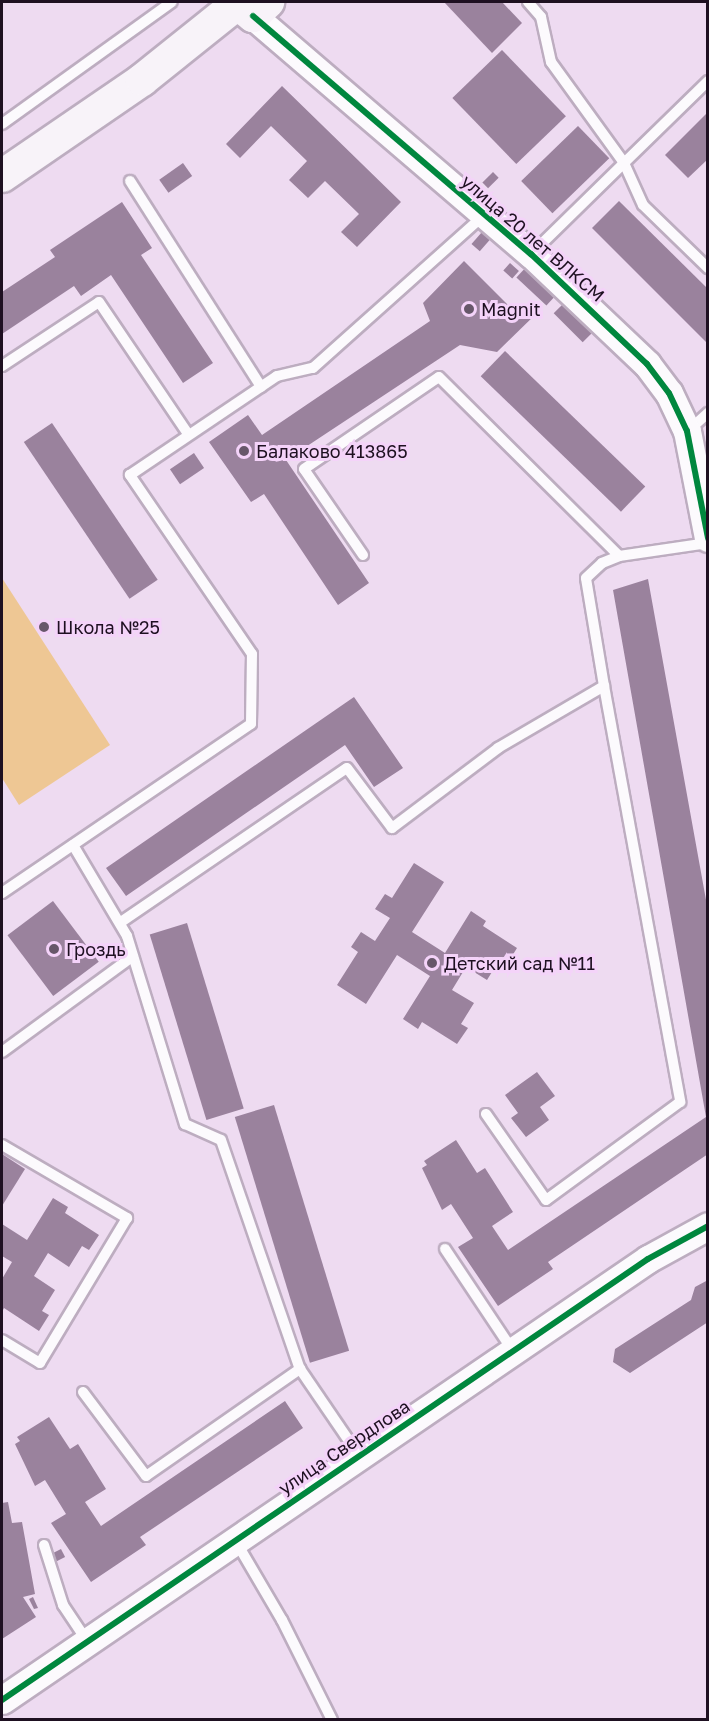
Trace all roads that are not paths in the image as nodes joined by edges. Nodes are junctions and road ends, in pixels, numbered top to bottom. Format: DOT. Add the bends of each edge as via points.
graph roads {
  1 [pos="172,2"];
  2 [pos="528,2"];
  3 [pos="248,6"];
  4 [pos="708,81"];
  5 [pos="2,124"];
  6 [pos="624,163"];
  7 [pos="2,176"];
  8 [pos="130,181"];
  9 [pos="484,215"];
  10 [pos="531,254"];
  11 [pos="708,268"];
  12 [pos="2,366"];
  13 [pos="261,387"];
  14 [pos="708,413"];
  15 [pos="687,431"];
  16 [pos="188,434"];
  17 [pos="708,540"];
  18 [pos="363,555"];
  19 [pos="619,556"];
  20 [pos="604,686"];
  21 [pos="73,845"];
  22 [pos="2,893"];
  23 [pos="121,922"];
  24 [pos="133,956"];
  25 [pos="2,1052"];
  26 [pos="486,1114"];
  27 [pos="2,1145"];
  28 [pos="707,1227"];
  29 [pos="445,1249"];
  30 [pos="2,1340"];
  31 [pos="513,1352"];
  32 [pos="300,1370"];
  33 [pos="82,1392"];
  34 [pos="358,1454"];
  35 [pos="235,1539"];
  36 [pos="44,1545"];
  37 [pos="87,1641"];
  38 [pos="2,1700"];
  39 [pos="332,1719"];
  1 -- 5 [label="lane"];
  2 -- 6 [label="lane" via="541,17 551,62"];
  3 -- 7 [label="main road"];
  3 -- 9 [label="street, улица 20 лет ВЛКСМ"];
  4 -- 6 [label="lane"];
  6 -- 10 [label="lane"];
  6 -- 11 [label="lane" via="644,205"];
  8 -- 13 [label="lane"];
  9 -- 10 [label="street, улица 20 лет ВЛКСМ"];
  9 -- 13 [label="lane" via="313,368 277,376"];
  10 -- 15 [label="street, улица 20 лет ВЛКСМ" via="648,364 669,393"];
  12 -- 16 [label="lane" via="99,302"];
  13 -- 16 [label="lane"];
  14 -- 15 [label="lane"];
  15 -- 17 [label="street, улица 20 лет ВЛКСМ"];
  16 -- 21 [label="lane" via="130,475 252,654 251,724"];
  17 -- 19 [label="lane"];
  18 -- 19 [label="lane" via="304,469 439,377"];
  19 -- 20 [label="lane" via="603,563 586,578"];
  20 -- 23 [label="lane" via="498,748 392,828 347,768"];
  20 -- 26 [label="lane" via="680,1102 546,1200"];
  21 -- 22 [label="lane"];
  21 -- 23 [label="lane"];
  23 -- 24 [label="lane"];
  24 -- 25 [label="lane"];
  24 -- 32 [label="lane" via="185,1124 221,1140"];
  27 -- 30 [label="lane" via="127,1218 40,1363"];
  28 -- 31 [label="street, улица Свердлова" via="648,1259"];
  29 -- 31 [label="lane"];
  31 -- 34 [label="street, улица Свердлова"];
  32 -- 33 [label="lane" via="146,1476"];
  32 -- 34 [label="lane"];
  34 -- 35 [label="street, улица Свердлова"];
  35 -- 37 [label="street, улица Свердлова"];
  35 -- 39 [label="lane"];
  36 -- 37 [label="lane" via="63,1605"];
  37 -- 38 [label="street, улица Свердлова"];
}
